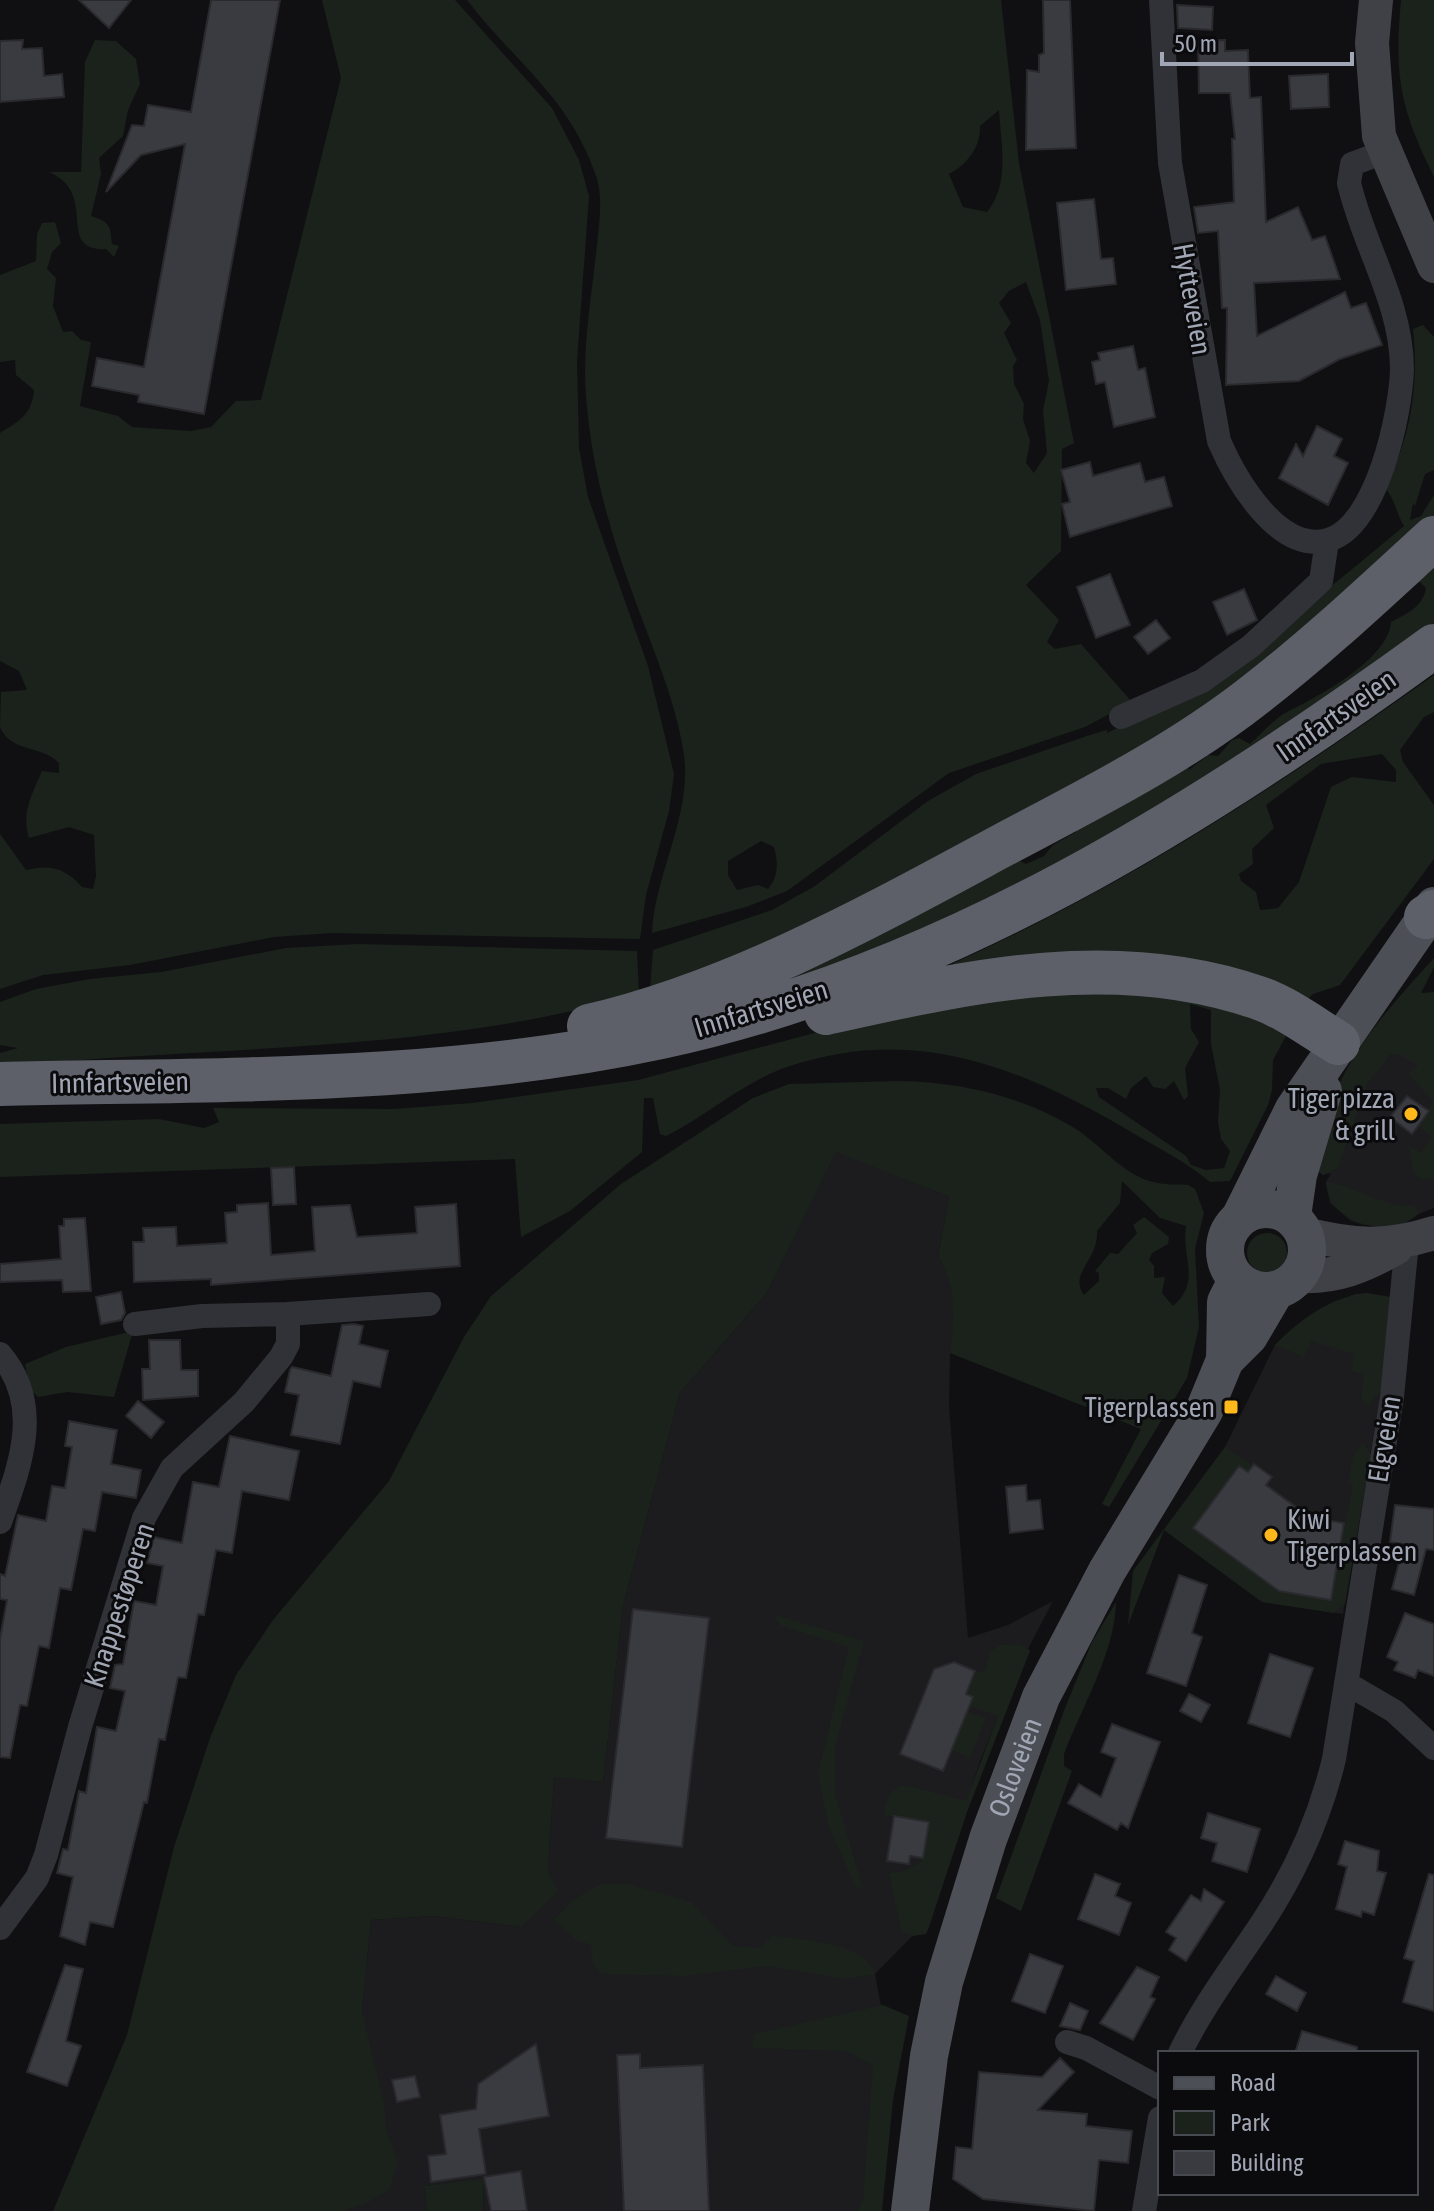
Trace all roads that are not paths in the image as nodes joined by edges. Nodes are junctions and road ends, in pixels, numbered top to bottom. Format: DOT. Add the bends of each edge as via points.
graph roads {
  1 [pos="1161,0"];
  2 [pos="1376,0"];
  3 [pos="1384,152"];
  4 [pos="1434,266"];
  5 [pos="1434,538"];
  6 [pos="1327,541"];
  7 [pos="1434,646"];
  8 [pos="1121,717"];
  9 [pos="1431,912"];
  10 [pos="697,1028"];
  11 [pos="1338,1043"];
  12 [pos="406,1073"];
  13 [pos="0,1084"];
  14 [pos="1241,1216"];
  15 [pos="1298,1225"];
  16 [pos="1420,1237"];
  17 [pos="1237,1280"];
  18 [pos="1287,1283"];
  19 [pos="429,1304"];
  20 [pos="288,1314"];
  21 [pos="135,1324"];
  22 [pos="0,1354"];
  23 [pos="1225,1360"];
  24 [pos="0,1522"];
  25 [pos="1346,1683"];
  26 [pos="1434,1748"];
  27 [pos="0,1928"];
  28 [pos="1067,2042"];
  29 [pos="1181,2051"];
  30 [pos="1158,2087"];
  31 [pos="1158,2130"];
  32 [pos="910,2211"];
  33 [pos="1144,2211"];
  1 -- 6 [label="street, Hytteveien" via="1170,163 1219,441 1252,500 1279,527 1300,539"];
  2 -- 3 [label="street" via="1372,43"];
  3 -- 4 [label="street"];
  3 -- 6 [label="street" via="1352,164 1349,183 1399,330 1397,415 1371,493 1347,530"];
  5 -- 12 [label="highway" via="1277,677 1189,741 945,877 711,986 600,1023 457,1051"];
  6 -- 8 [label="street" via="1321,581 1251,646 1202,681"];
  7 -- 10 [label="highway, Innfartsveien" via="1211,801 1114,857 884,967"];
  9 -- 11 [label="main road"];
  10 -- 11 [label="highway" via="784,1023 949,985 1027,974 1104,971 1189,980 1260,998"];
  10 -- 12 [label="highway, Innfartsveien" via="532,1060"];
  11 -- 14 [label="main road" via="1294,1109"];
  11 -- 15 [label="main road" via="1298,1175"];
  12 -- 13 [label="highway, Innfartsveien"];
  14 -- 15 [label="main road" via="1268,1208"];
  14 -- 17 [label="main road" via="1225,1240 1229,1268"];
  15 -- 16 [label="street" via="1367,1246"];
  15 -- 18 [label="main road" via="1308,1256"];
  16 -- 18 [label="street" via="1345,1272"];
  16 -- 25 [label="street, Elgveien"];
  17 -- 18 [label="main road" via="1262,1291"];
  17 -- 23 [label="main road, Osloveien" via="1226,1302"];
  18 -- 23 [label="main road, Osloveien"];
  19 -- 20 [label="street"];
  20 -- 21 [label="street"];
  20 -- 27 [label="street, Knappestøperen" via="288,1344 281,1357 244,1402 172,1468 144,1518 46,1855 26,1896"];
  22 -- 24 [label="street" via="10,1366 26,1416 21,1463"];
  23 -- 32 [label="main road, Osloveien" via="1204,1411 1066,1646 1011,1775 944,1982"];
  25 -- 26 [label="street" via="1394,1711"];
  25 -- 29 [label="street, Elgveien" via="1334,1759 1310,1834"];
  28 -- 30 [label="street"];
  31 -- 33 [label="street"];
}
